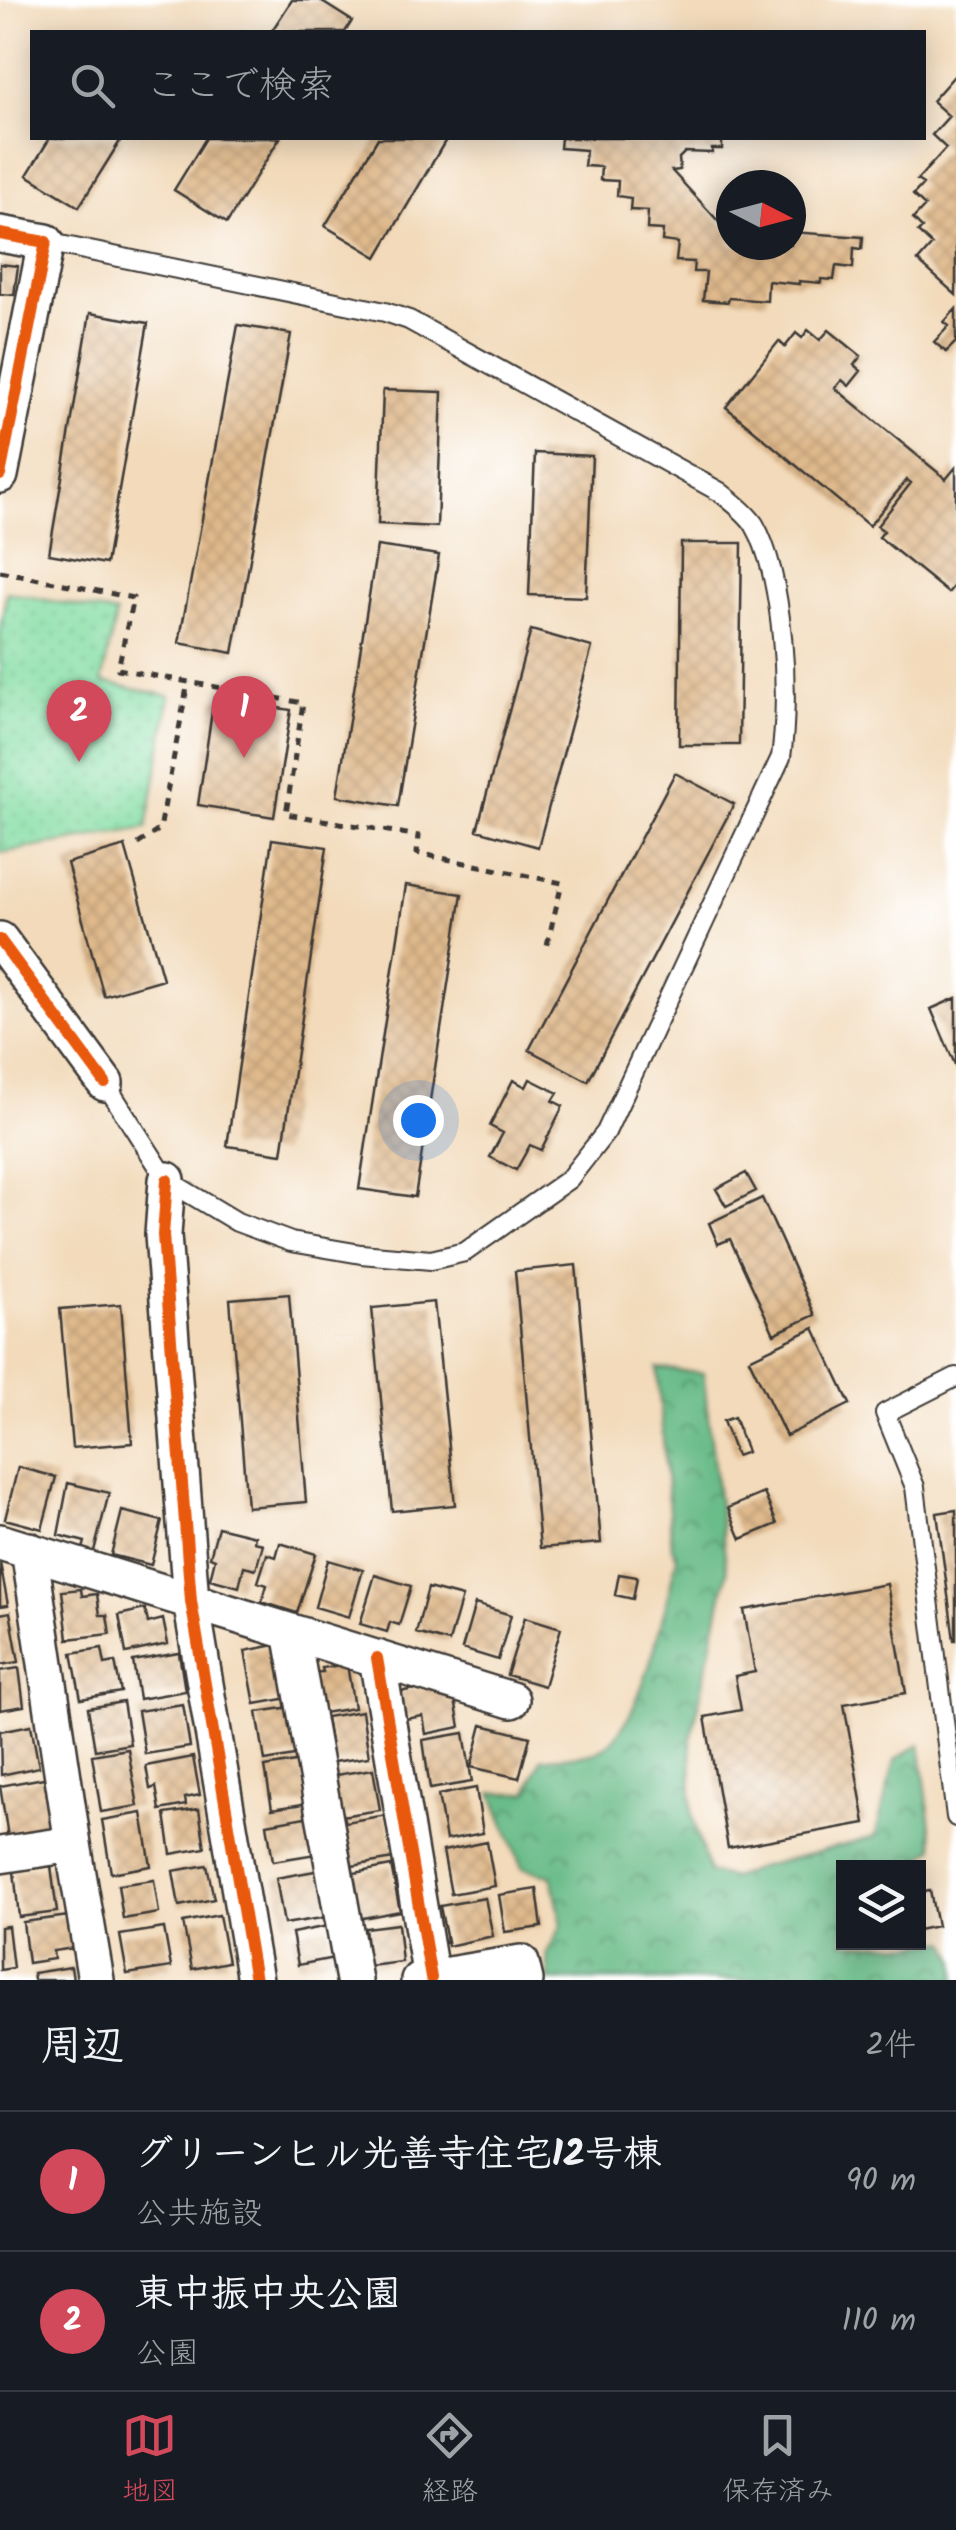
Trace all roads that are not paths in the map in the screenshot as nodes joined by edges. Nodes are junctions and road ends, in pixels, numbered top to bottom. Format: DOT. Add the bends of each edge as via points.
graph roads {
  1 [pos="0,234"];
  2 [pos="46,242"];
  3 [pos="0,475"];
  4 [pos="0,940"];
  5 [pos="105,1084"];
  6 [pos="167,1180"];
  7 [pos="956,1377"];
  8 [pos="14,1546"];
  9 [pos="191,1600"];
  10 [pos="291,1632"];
  11 [pos="378,1658"];
  12 [pos="511,1700"];
  13 [pos="954,1797"];
  14 [pos="956,1818"];
  15 [pos="73,1844"];
  16 [pos="0,1855"];
  17 [pos="425,1979"];
  18 [pos="96,1980"];
  19 [pos="255,1980"];
  20 [pos="354,1980"];
  21 [pos="524,1980"];
  1 -- 2 [label="street"];
  2 -- 3 [label="street"];
  2 -- 6 [label="lane" via="409,320 720,492 752,521 779,608 786,728 781,756 606,1132 569,1178 465,1252 431,1260 291,1242 237,1222"];
  4 -- 5 [label="street"];
  5 -- 6 [label="lane"];
  6 -- 9 [label="street" via="163,1235"];
  7 -- 13 [label="lane" via="885,1413 914,1487"];
  8 -- 9 [label="street"];
  8 -- 15 [label="street"];
  9 -- 10 [label="street"];
  9 -- 19 [label="street"];
  10 -- 11 [label="street"];
  10 -- 20 [label="street"];
  11 -- 12 [label="street"];
  11 -- 17 [label="street"];
  13 -- 14 [label="lane"];
  15 -- 16 [label="street"];
  15 -- 18 [label="street"];
  17 -- 21 [label="street" via="522,1963"];
}
